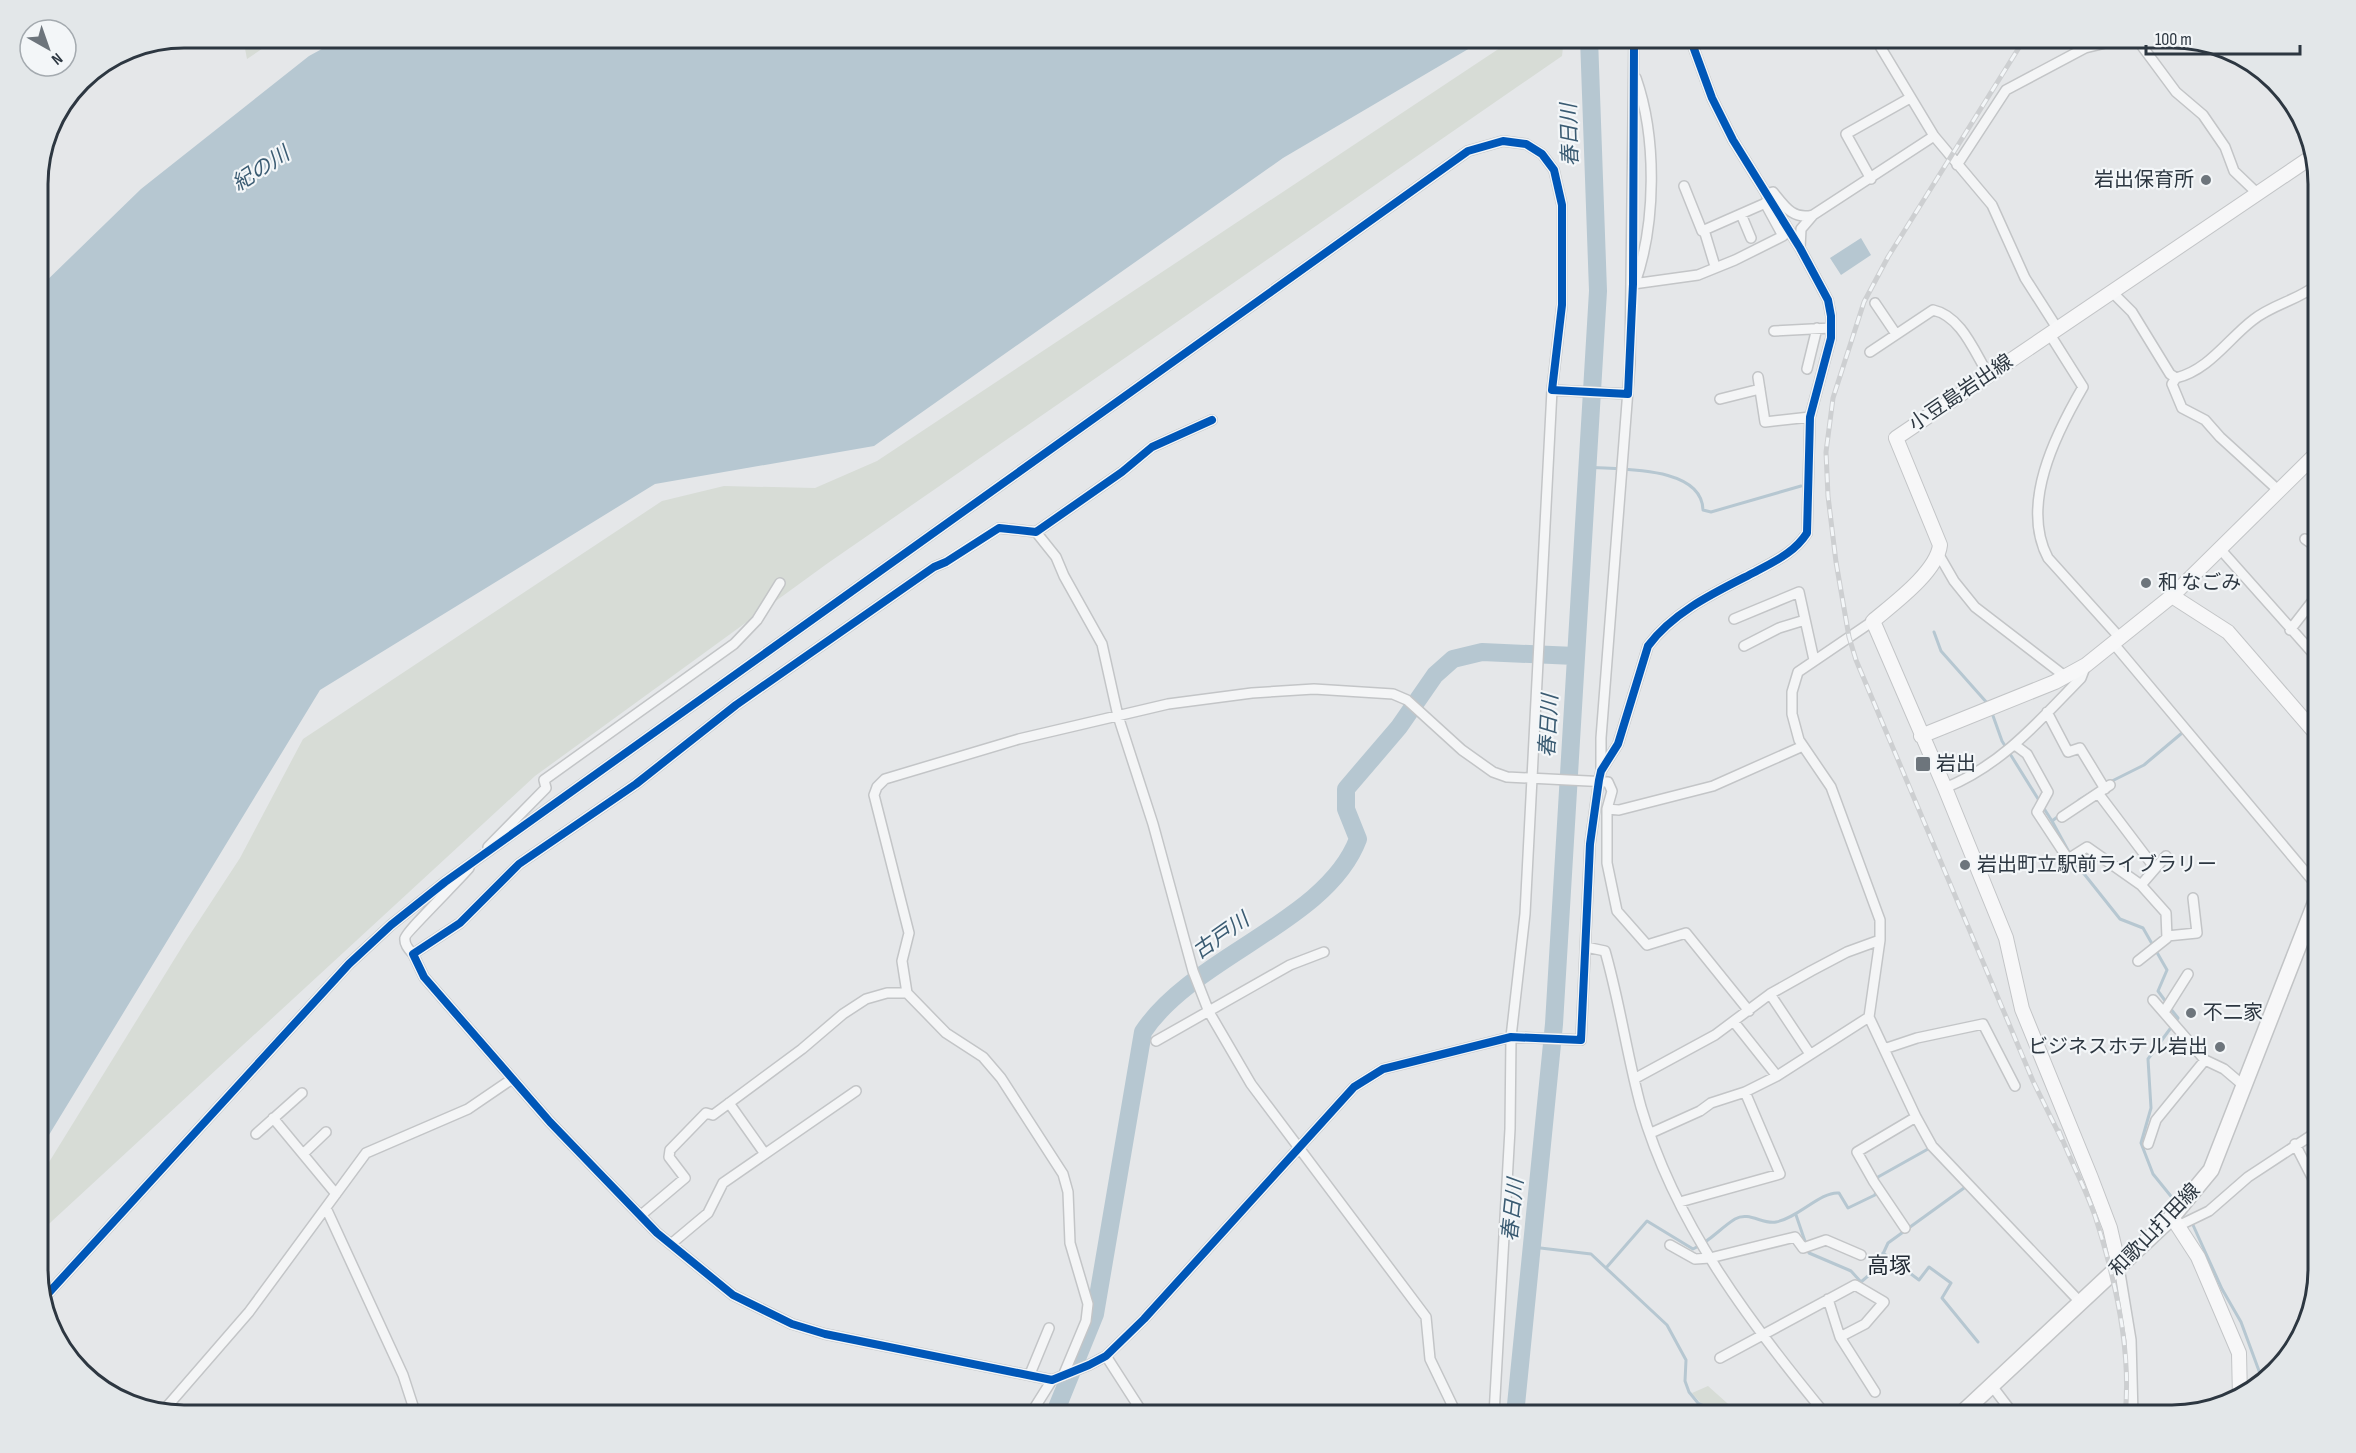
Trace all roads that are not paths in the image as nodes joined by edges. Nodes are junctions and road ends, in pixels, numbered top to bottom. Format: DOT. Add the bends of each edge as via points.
graph roads {
  1 [pos="1634,48"];
  2 [pos="1694,48"];
  3 [pos="1881,48"];
  4 [pos="2085,48"];
  5 [pos="2143,48"];
  6 [pos="1633,71"];
  7 [pos="1910,98"];
  8 [pos="1934,136"];
  9 [pos="2306,161"];
  10 [pos="1957,165"];
  11 [pos="1871,179"];
  12 [pos="1684,186"];
  13 [pos="2258,194"];
  14 [pos="1767,199"];
  15 [pos="1741,214"];
  16 [pos="1813,215"];
  17 [pos="1704,230"];
  18 [pos="1751,238"];
  19 [pos="1800,248"];
  20 [pos="1714,263"];
  21 [pos="1634,284"];
  22 [pos="2112,292"];
  23 [pos="2308,292"];
  24 [pos="1875,303"];
  25 [pos="1817,328"];
  26 [pos="1831,328"];
  27 [pos="1774,331"];
  28 [pos="2053,331"];
  29 [pos="1896,334"];
  30 [pos="1870,352"];
  31 [pos="1807,369"];
  32 [pos="1989,374"];
  33 [pos="1758,377"];
  34 [pos="2176,378"];
  35 [pos="1760,389"];
  36 [pos="1552,390"];
  37 [pos="1628,394"];
  38 [pos="1720,399"];
  39 [pos="1810,417"];
  40 [pos="1212,420"];
  41 [pos="2308,462"];
  42 [pos="2278,490"];
  43 [pos="1036,531"];
  44 [pos="2305,538"];
  45 [pos="2308,540"];
  46 [pos="2221,550"];
  47 [pos="1939,555"];
  48 [pos="780,583"];
  49 [pos="2172,596"];
  50 [pos="2308,607"];
  51 [pos="1734,619"];
  52 [pos="1805,620"];
  53 [pos="1873,621"];
  54 [pos="2290,630"];
  55 [pos="2117,641"];
  56 [pos="1744,646"];
  57 [pos="2308,649"];
  58 [pos="1815,660"];
  59 [pos="2086,665"];
  60 [pos="2066,676"];
  61 [pos="2047,712"];
  62 [pos="1118,716"];
  63 [pos="2308,724"];
  64 [pos="1921,736"];
  65 [pos="2015,745"];
  66 [pos="1803,746"];
  67 [pos="1597,778"];
  68 [pos="1536,779"];
  69 [pos="1946,788"];
  70 [pos="2104,789"];
  71 [pos="1607,809"];
  72 [pos="2062,817"];
  73 [pos="2166,856"];
  74 [pos="478,858"];
  75 [pos="2154,867"];
  76 [pos="2308,875"];
  77 [pos="2141,885"];
  78 [pos="2193,898"];
  79 [pos="2308,922"];
  80 [pos="2166,936"];
  81 [pos="1880,940"];
  82 [pos="1586,947"];
  83 [pos="1324,952"];
  84 [pos="413,954"];
  85 [pos="2138,961"];
  86 [pos="2188,974"];
  87 [pos="907,993"];
  88 [pos="1770,994"];
  89 [pos="2153,1000"];
  90 [pos="1749,1011"];
  91 [pos="1209,1012"];
  92 [pos="2163,1012"];
  93 [pos="1869,1017"];
  94 [pos="1734,1022"];
  95 [pos="1511,1037"];
  96 [pos="1156,1041"];
  97 [pos="1884,1049"];
  98 [pos="1810,1054"];
  99 [pos="2205,1060"];
  100 [pos="1777,1076"];
  101 [pos="512,1079"];
  102 [pos="1634,1079"];
  103 [pos="2015,1086"];
  104 [pos="2244,1086"];
  105 [pos="856,1090"];
  106 [pos="1745,1092"];
  107 [pos="302,1093"];
  108 [pos="729,1103"];
  109 [pos="1916,1117"];
  110 [pos="273,1118"];
  111 [pos="326,1132"];
  112 [pos="1651,1133"];
  113 [pos="256,1134"];
  114 [pos="2308,1137"];
  115 [pos="2148,1144"];
  116 [pos="2295,1144"];
  117 [pos="1299,1148"];
  118 [pos="303,1154"];
  119 [pos="765,1154"];
  120 [pos="2308,1170"];
  121 [pos="336,1194"];
  122 [pos="1680,1202"];
  123 [pos="326,1208"];
  124 [pos="640,1216"];
  125 [pos="2175,1221"];
  126 [pos="1905,1228"];
  127 [pos="671,1244"];
  128 [pos="1670,1245"];
  129 [pos="1861,1255"];
  130 [pos="1710,1258"];
  131 [pos="2119,1267"];
  132 [pos="50,1291"];
  133 [pos="1828,1299"];
  134 [pos="2081,1303"];
  135 [pos="1050,1328"];
  136 [pos="1760,1336"];
  137 [pos="1840,1337"];
  138 [pos="1106,1356"];
  139 [pos="1720,1358"];
  140 [pos="1030,1374"];
  141 [pos="1063,1376"];
  142 [pos="1052,1380"];
  143 [pos="1992,1386"];
  144 [pos="2240,1387"];
  145 [pos="1875,1392"];
  146 [pos="169,1404"];
  147 [pos="413,1405"];
  148 [pos="1036,1405"];
  149 [pos="1137,1405"];
  150 [pos="1452,1405"];
  151 [pos="1495,1405"];
  152 [pos="1817,1405"];
  153 [pos="1972,1405"];
  154 [pos="2006,1405"];
  155 [pos="2133,1405"];
  1 -- 6 [label="street"];
  2 -- 14 [label="street" via="1712,98"];
  3 -- 7 [label="street"];
  4 -- 10 [label="street" via="2006,90"];
  5 -- 13 [label="street" via="2176,92 2202,115 2225,147 2234,171"];
  6 -- 21 [label="street"];
  6 -- 21 [label="street" via="1650,148 1647,232"];
  7 -- 8 [label="street"];
  7 -- 11 [label="street" via="1846,134"];
  8 -- 10 [label="street"];
  8 -- 11 [label="street"];
  9 -- 13 [label="main road, 小豆島岩出線"];
  10 -- 28 [label="street" via="1992,205"];
  11 -- 16 [label="street"];
  12 -- 17 [label="street"];
  13 -- 22 [label="main road, 小豆島岩出線"];
  14 -- 15 [label="street"];
  14 -- 16 [label="street" via="1773,192 1794,215"];
  14 -- 19 [label="street"];
  14 -- 21 [label="street" via="1783,236 1698,275"];
  15 -- 17 [label="street"];
  15 -- 18 [label="street"];
  16 -- 19 [label="street" via="1801,229"];
  17 -- 20 [label="street"];
  19 -- 26 [label="street" via="1828,300"];
  21 -- 37 [label="street"];
  22 -- 28 [label="main road, 小豆島岩出線"];
  22 -- 34 [label="street" via="2132,312"];
  23 -- 34 [label="street" via="2265,311 2224,349"];
  24 -- 29 [label="street"];
  25 -- 26 [label="street"];
  25 -- 27 [label="street"];
  25 -- 31 [label="street"];
  26 -- 39 [label="street"];
  28 -- 32 [label="main road, 小豆島岩出線"];
  28 -- 55 [label="street" via="2083,387 2051,452 2038,505 2040,543"];
  29 -- 30 [label="street"];
  29 -- 32 [label="street" via="1933,310 1946,312"];
  32 -- 47 [label="main road, 小豆島岩出線" via="1896,438 1940,545"];
  33 -- 35 [label="street"];
  34 -- 42 [label="street" via="2172,384 2182,408 2205,420"];
  35 -- 38 [label="street"];
  35 -- 39 [label="street" via="1766,422"];
  36 -- 37 [label="street"];
  36 -- 68 [label="street"];
  36 -- 74 [label="street" via="1562,305 1559,185 1542,154 1526,144 1503,141 1468,151"];
  37 -- 67 [label="street"];
  39 -- 67 [label="street" via="1807,533 1788,554 1695,604 1657,633 1648,646 1618,744"];
  40 -- 43 [label="street" via="1152,447"];
  41 -- 42 [label="main road"];
  42 -- 46 [label="main road"];
  43 -- 62 [label="street" via="1056,556 1102,644"];
  43 -- 84 [label="street" via="999,528 934,567 736,705 636,784 519,864 460,923"];
  44 -- 45 [label="street"];
  46 -- 49 [label="main road"];
  46 -- 54 [label="street"];
  47 -- 53 [label="main road" via="1912,588"];
  47 -- 60 [label="street" via="1975,607"];
  48 -- 74 [label="street" via="757,620 734,644 543,780 546,788"];
  49 -- 55 [label="main road"];
  49 -- 63 [label="main road" via="2229,633"];
  50 -- 54 [label="street"];
  51 -- 52 [label="street" via="1799,592"];
  52 -- 56 [label="street"];
  52 -- 58 [label="street"];
  53 -- 58 [label="street"];
  53 -- 64 [label="main road"];
  54 -- 57 [label="street"];
  55 -- 59 [label="main road"];
  55 -- 76 [label="street"];
  58 -- 66 [label="street" via="1794,676 1792,714"];
  59 -- 60 [label="main road"];
  59 -- 61 [label="street" via="2081,678"];
  60 -- 64 [label="main road"];
  61 -- 65 [label="street"];
  61 -- 70 [label="street" via="2068,752 2080,747"];
  62 -- 68 [label="street" via="1168,704 1252,693 1314,689 1393,694 1424,712 1437,728 1493,772"];
  62 -- 87 [label="street" via="953,758 877,786 874,795 909,933 902,961"];
  62 -- 91 [label="street" via="1154,824 1193,971"];
  64 -- 69 [label="main road"];
  65 -- 69 [label="street" via="1974,776"];
  65 -- 77 [label="street" via="2027,754 2048,792 2037,812 2068,859 2087,847"];
  66 -- 71 [label="street" via="1713,786 1619,810"];
  66 -- 81 [label="street" via="1831,787 1876,906"];
  67 -- 68 [label="street"];
  67 -- 71 [label="street" via="1608,782 1612,791"];
  67 -- 82 [label="street"];
  68 -- 95 [label="street"];
  69 -- 131 [label="main road" via="2006,938 2022,1009 2110,1228"];
  70 -- 72 [label="street"];
  70 -- 75 [label="street"];
  71 -- 90 [label="street" via="1605,849 1617,912 1647,945 1686,933"];
  73 -- 75 [label="street"];
  74 -- 84 [label="street" via="430,912 409,929 406,946"];
  74 -- 132 [label="street" via="391,925 349,964"];
  75 -- 77 [label="street"];
  77 -- 80 [label="street" via="2166,913"];
  78 -- 80 [label="street" via="2197,933"];
  79 -- 104 [label="main road, 和歌山打田線"];
  80 -- 85 [label="street"];
  81 -- 88 [label="street" via="1847,952"];
  81 -- 93 [label="street"];
  82 -- 95 [label="street" via="1581,1040"];
  82 -- 102 [label="street" via="1605,951"];
  83 -- 91 [label="street" via="1290,965"];
  84 -- 101 [label="street" via="424,977"];
  86 -- 92 [label="street"];
  87 -- 108 [label="street" via="866,999"];
  87 -- 141 [label="street" via="946,1033 983,1057 1001,1078 1063,1174 1068,1192 1070,1243 1088,1304 1086,1321"];
  88 -- 90 [label="street"];
  88 -- 98 [label="street"];
  89 -- 92 [label="street"];
  90 -- 94 [label="street"];
  91 -- 96 [label="street"];
  91 -- 117 [label="street" via="1251,1084"];
  92 -- 99 [label="street"];
  93 -- 97 [label="street"];
  93 -- 98 [label="street"];
  94 -- 100 [label="street"];
  94 -- 102 [label="street"];
  95 -- 117 [label="street" via="1383,1069 1354,1087"];
  95 -- 151 [label="street" via="1510,1129"];
  97 -- 103 [label="street" via="1983,1024"];
  97 -- 109 [label="street"];
  98 -- 100 [label="street"];
  99 -- 104 [label="street" via="2224,1069"];
  99 -- 115 [label="street" via="2156,1120"];
  100 -- 106 [label="street"];
  101 -- 121 [label="street" via="468,1108 379,1145 366,1154"];
  101 -- 124 [label="street"];
  102 -- 112 [label="street"];
  104 -- 125 [label="main road, 和歌山打田線" via="2211,1170"];
  105 -- 119 [label="street"];
  106 -- 112 [label="street" via="1711,1102"];
  106 -- 122 [label="street" via="1780,1174"];
  107 -- 110 [label="street"];
  108 -- 119 [label="street"];
  108 -- 124 [label="street" via="713,1115 706,1113 670,1150 669,1157 684,1178"];
  109 -- 126 [label="street" via="1857,1152"];
  109 -- 134 [label="street" via="1932,1146"];
  110 -- 113 [label="street"];
  110 -- 118 [label="street"];
  111 -- 118 [label="street"];
  112 -- 122 [label="street"];
  114 -- 116 [label="street"];
  116 -- 120 [label="street"];
  116 -- 125 [label="street" via="2248,1177 2209,1212"];
  117 -- 138 [label="street"];
  117 -- 150 [label="street" via="1426,1317 1430,1359"];
  118 -- 121 [label="street"];
  119 -- 127 [label="street" via="723,1183 708,1213"];
  121 -- 123 [label="street"];
  122 -- 130 [label="street"];
  123 -- 146 [label="street" via="249,1312"];
  123 -- 147 [label="street" via="403,1375"];
  124 -- 127 [label="street"];
  125 -- 131 [label="main road, 和歌山打田線"];
  125 -- 144 [label="main road" via="2198,1257 2239,1353"];
  127 -- 140 [label="street" via="733,1295 792,1324 825,1334"];
  128 -- 130 [label="street" via="1695,1259"];
  129 -- 130 [label="street" via="1826,1240 1803,1248 1795,1237"];
  130 -- 136 [label="street"];
  131 -- 134 [label="main road, 和歌山打田線"];
  131 -- 155 [label="street" via="2131,1340"];
  133 -- 136 [label="street"];
  133 -- 137 [label="street"];
  133 -- 137 [label="street" via="1855,1285 1884,1302 1865,1324"];
  134 -- 143 [label="main road, 和歌山打田線"];
  135 -- 140 [label="street"];
  136 -- 139 [label="street"];
  136 -- 152 [label="street"];
  137 -- 145 [label="street"];
  138 -- 141 [label="street"];
  138 -- 149 [label="street"];
  140 -- 142 [label="street"];
  141 -- 142 [label="street"];
  142 -- 148 [label="street"];
  143 -- 153 [label="main road, 和歌山打田線"];
  143 -- 154 [label="street"];
}
